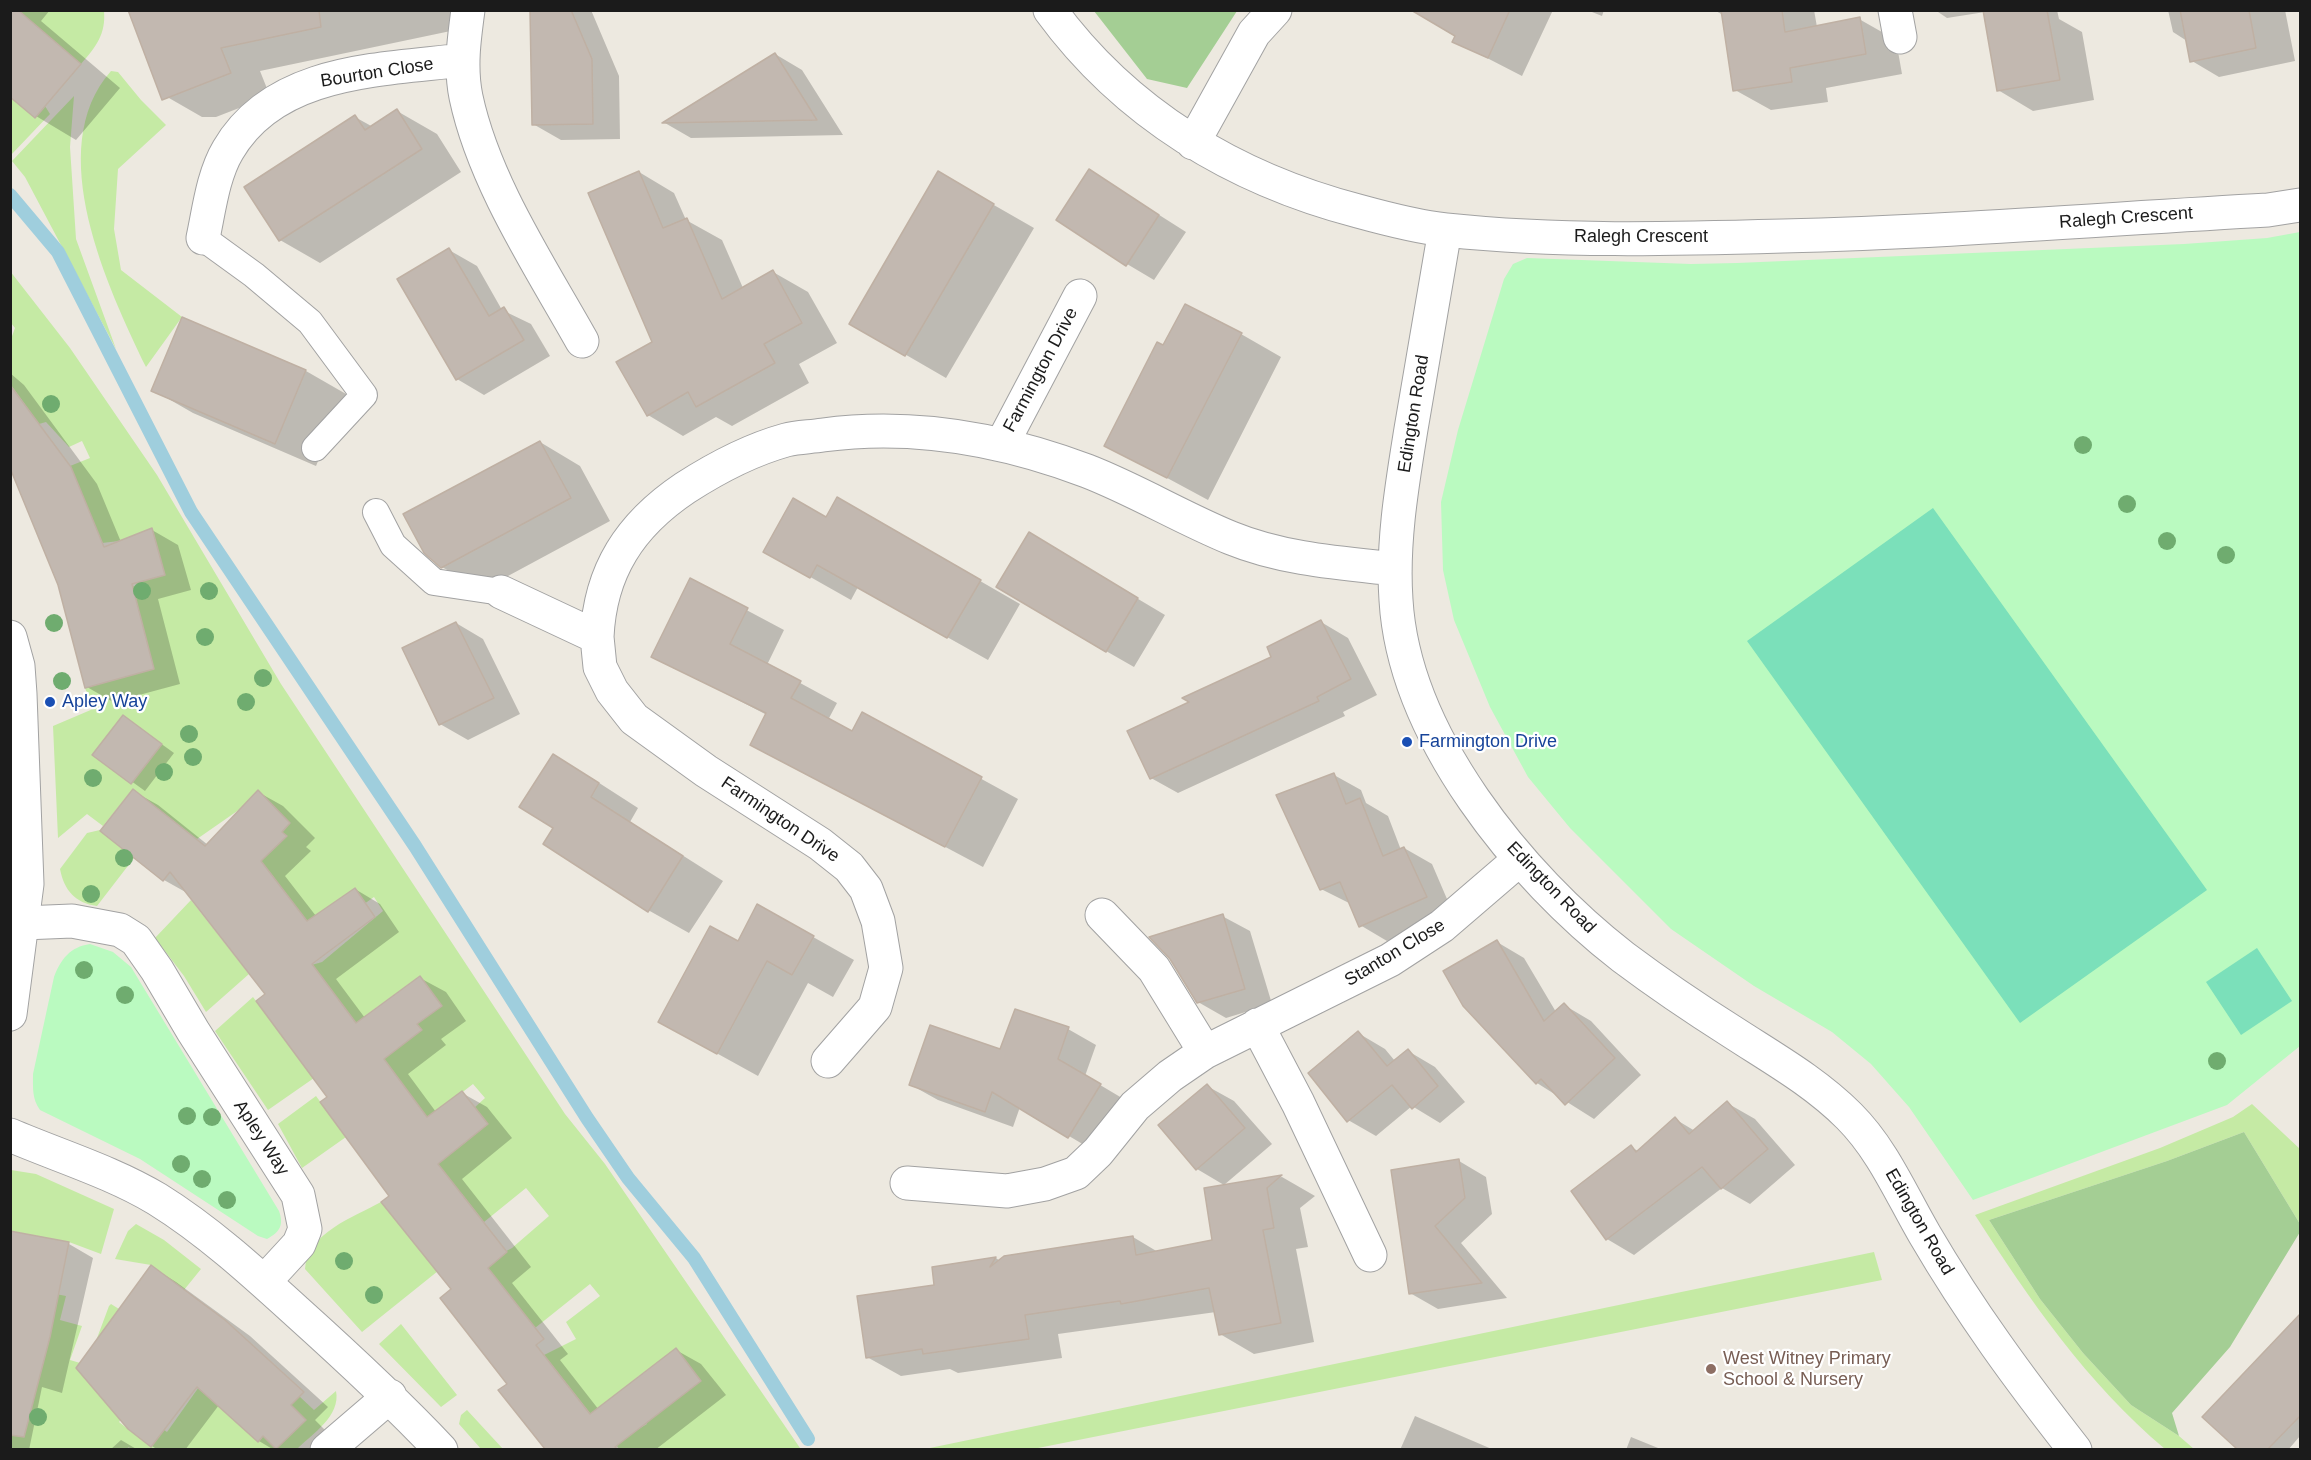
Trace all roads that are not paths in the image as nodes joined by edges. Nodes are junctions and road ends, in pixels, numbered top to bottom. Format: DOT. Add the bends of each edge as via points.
graph roads {
  1 [pos="468,10"];
  2 [pos="1050,10"];
  3 [pos="1275,10"];
  4 [pos="463,60"];
  5 [pos="1193,143"];
  6 [pos="2301,204"];
  7 [pos="1445,230"];
  8 [pos="203,238"];
  9 [pos="1080,296"];
  10 [pos="582,341"];
  11 [pos="1002,444"];
  12 [pos="315,448"];
  13 [pos="376,512"];
  14 [pos="1395,569"];
  15 [pos="501,592"];
  16 [pos="10,637"];
  17 [pos="597,638"];
  18 [pos="1520,858"];
  19 [pos="1102,915"];
  20 [pos="23,923"];
  21 [pos="10,1014"];
  22 [pos="1257,1025"];
  23 [pos="1205,1052"];
  24 [pos="828,1061"];
  25 [pos="10,1135"];
  26 [pos="907,1183"];
  27 [pos="1370,1255"];
  28 [pos="264,1282"];
  29 [pos="390,1396"];
  30 [pos="327,1449"];
  31 [pos="441,1449"];
  32 [pos="2075,1449"];
  1 -- 4 [label="street"];
  2 -- 5 [label="street, Ralegh Crescent" via="1102,73 1156,120"];
  3 -- 5 [label="street" via="1254,33"];
  4 -- 8 [label="street, Bourton Close" via="349,75 311,84 277,99 252,120 228,149"];
  4 -- 10 [label="street" via="466,96 494,178"];
  5 -- 7 [label="street, Ralegh Crescent" via="1269,182 1320,201"];
  6 -- 7 [label="street, Ralegh Crescent" via="2268,210 1916,232 1620,239"];
  7 -- 14 [label="street, Edington Road" via="1401,490"];
  8 -- 12 [label="lane" via="310,322 364,395"];
  9 -- 11 [label="street, Farmington Drive"];
  11 -- 14 [label="street, Farmington Drive" via="1089,472 1231,538 1281,553"];
  11 -- 17 [label="street, Farmington Drive" via="894,429 787,440 745,454 673,496 624,546 608,574 598,612"];
  13 -- 15 [label="lane" via="393,545 434,582"];
  14 -- 18 [label="street, Edington Road" via="1396,605 1419,700 1460,778"];
  15 -- 17 [label="street"];
  16 -- 20 [label="street" via="18,676 26,839"];
  17 -- 24 [label="street, Farmington Drive" via="600,667 612,691 634,719 820,844 849,867 866,889 878,921 886,968 875,1007"];
  18 -- 22 [label="street, Stanton Close" via="1442,926 1390,960"];
  18 -- 32 [label="street, Edington Road" via="1578,921 1677,997 1799,1074 1849,1116 1895,1176 1924,1234 1983,1330"];
  19 -- 23 [label="street" via="1154,969"];
  20 -- 21 [label="street"];
  20 -- 28 [label="street, Apley Way" via="72,921 120,930 136,940 157,970 298,1195 305,1229 302,1237"];
  22 -- 23 [label="street, Stanton Close"];
  22 -- 27 [label="street"];
  23 -- 26 [label="street, Stanton Close" via="1134,1107 1076,1173 1007,1191"];
  25 -- 28 [label="street" via="155,1198 195,1225"];
  28 -- 29 [label="street"];
  29 -- 30 [label="street"];
  29 -- 31 [label="street"];
}
